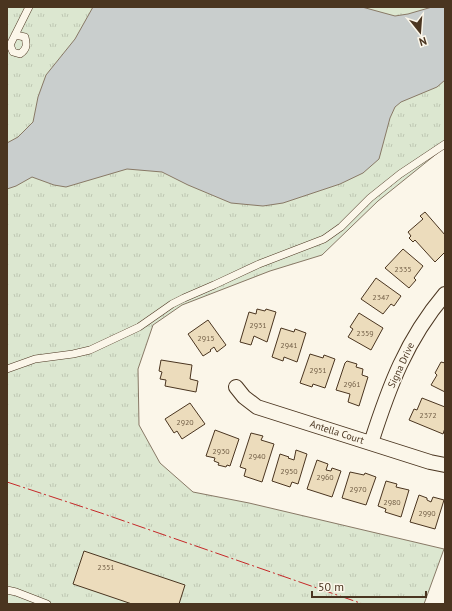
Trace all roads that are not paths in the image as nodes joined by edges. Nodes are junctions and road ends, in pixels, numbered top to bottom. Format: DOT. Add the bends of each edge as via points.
graph roads {
  1 [pos="29,7"];
  2 [pos="15,35"];
  3 [pos="445,144"];
  4 [pos="445,294"];
  5 [pos="7,369"];
  6 [pos="236,386"];
  7 [pos="371,443"];
  8 [pos="445,465"];
  9 [pos="7,590"];
  10 [pos="47,604"];
  1 -- 2 [label="lane"];
  3 -- 5 [label="lane" via="400,174 324,239 259,264 184,298 140,327 90,350 35,359"];
  4 -- 7 [label="street, Signa Drive" via="413,339 395,373"];
  6 -- 7 [label="street, Antella Court" via="244,397 257,407"];
  7 -- 8 [label="street, Antella Court"];
  9 -- 10 [label="lane"];
}
